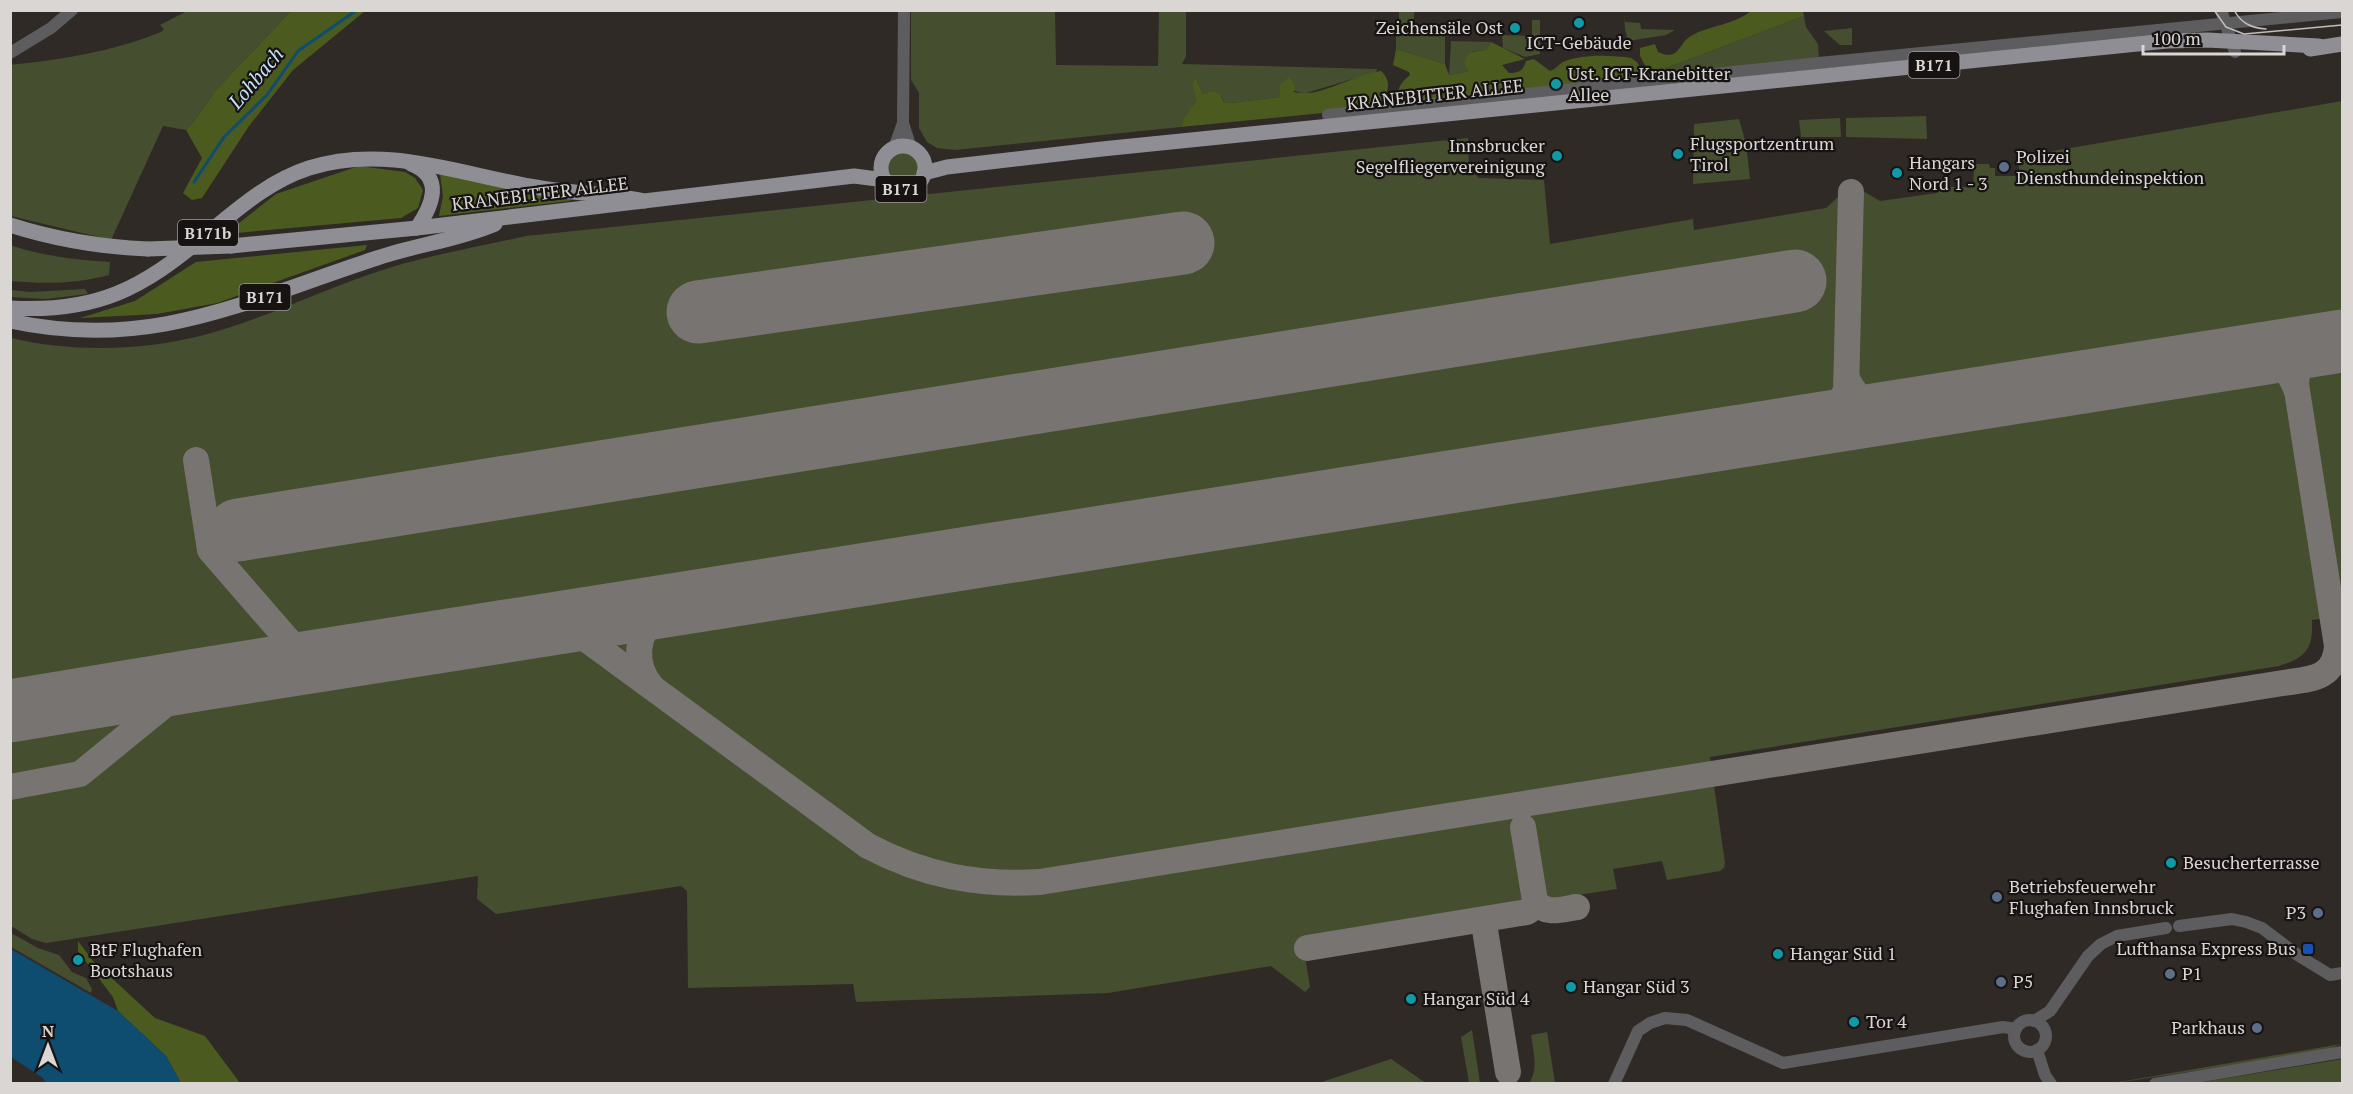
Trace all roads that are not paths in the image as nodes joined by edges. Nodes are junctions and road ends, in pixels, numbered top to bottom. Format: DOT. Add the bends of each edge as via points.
graph roads {
  1 [pos="72,10"];
  2 [pos="904,10"];
  3 [pos="2221,10"];
  4 [pos="2343,12"];
  5 [pos="2226,24"];
  6 [pos="2343,44"];
  7 [pos="2234,47"];
  8 [pos="10,53"];
  9 [pos="1328,115"];
  10 [pos="903,123"];
  11 [pos="894,148"];
  12 [pos="911,148"];
  13 [pos="407,162"];
  14 [pos="882,162"];
  15 [pos="924,166"];
  16 [pos="854,176"];
  17 [pos="885,180"];
  18 [pos="644,201"];
  19 [pos="512,217"];
  20 [pos="10,224"];
  21 [pos="417,228"];
  22 [pos="10,309"];
  23 [pos="10,321"];
  24 [pos="2179,926"];
  25 [pos="2166,928"];
  26 [pos="2343,973"];
  27 [pos="2034,1021"];
  28 [pos="2016,1029"];
  29 [pos="1988,1030"];
  30 [pos="2016,1043"];
  31 [pos="2037,1050"];
  32 [pos="2343,1052"];
  33 [pos="1614,1083"];
  34 [pos="2051,1083"];
  35 [pos="2155,1083"];
  1 -- 8 [label="street"];
  2 -- 10 [label="street"];
  3 -- 5 [label="street"];
  4 -- 5 [label="street, KRANEBITTER ALLEE"];
  5 -- 7 [label="street"];
  5 -- 9 [label="street, KRANEBITTER ALLEE"];
  6 -- 7 [label="main road, KRANEBITTER ALLEE / B171" via="2282,53"];
  7 -- 15 [label="main road, KRANEBITTER ALLEE / B171" via="2142,44"];
  10 -- 11 [label="street"];
  10 -- 12 [label="street"];
  11 -- 12 [label="main road"];
  11 -- 14 [label="main road, B171"];
  12 -- 15 [label="main road, B171"];
  13 -- 18 [label="main road, B171b" via="538,188 616,194"];
  13 -- 21 [label="main road" via="425,171 432,188 430,207"];
  13 -- 22 [label="main road, B171b" via="356,160 309,168 251,198 165,269 136,286 70,308"];
  14 -- 16 [label="main road, KRANEBITTER ALLEE / B171"];
  14 -- 17 [label="main road, B171"];
  15 -- 17 [label="main road, B171" via="917,184 909,189 896,188"];
  16 -- 17 [label="main road, KRANEBITTER ALLEE / B171"];
  16 -- 18 [label="main road, KRANEBITTER ALLEE / B171"];
  18 -- 19 [label="main road, KRANEBITTER ALLEE / B171"];
  19 -- 21 [label="main road, KRANEBITTER ALLEE / B171"];
  19 -- 23 [label="main road, B171" via="478,232 399,251 236,308 180,322 126,330 84,330"];
  20 -- 21 [label="main road, KRANEBITTER ALLEE / B171, bridge" via="100,247 148,249 231,246"];
  24 -- 26 [label="street" via="2232,919 2246,922 2262,928 2330,975"];
  25 -- 27 [label="street" via="2117,936 2101,944 2088,956 2050,1011"];
  27 -- 28 [label="street" via="2023,1022"];
  27 -- 31 [label="street" via="2042,1025 2046,1034 2044,1044"];
  28 -- 29 [label="street"];
  28 -- 30 [label="street"];
  29 -- 30 [label="street"];
  29 -- 33 [label="street" via="1783,1063 1687,1020 1665,1018 1638,1031"];
  30 -- 31 [label="street" via="2023,1050"];
  31 -- 34 [label="street"];
  32 -- 35 [label="street"];
}
